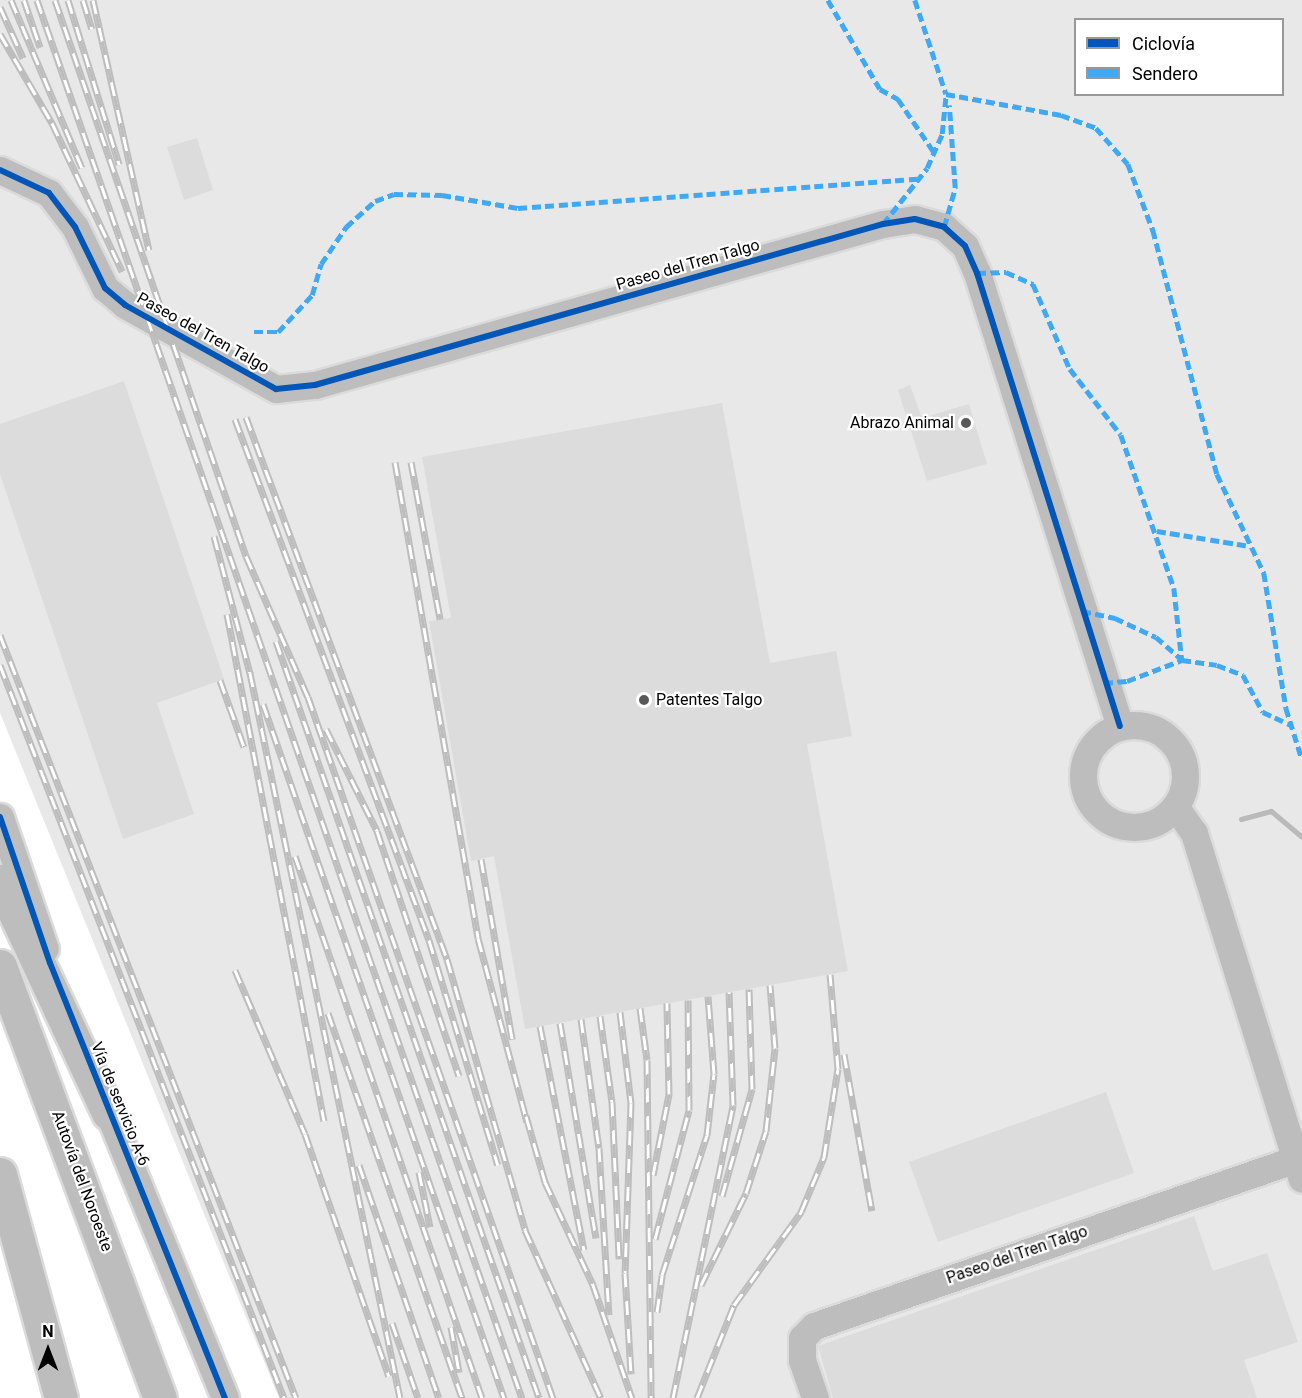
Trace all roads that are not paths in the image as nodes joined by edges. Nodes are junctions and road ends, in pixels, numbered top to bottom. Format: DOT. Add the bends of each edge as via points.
graph roads {
  1 [pos="0,170"];
  2 [pos="1120,726"];
  3 [pos="1175,806"];
  4 [pos="0,817"];
  5 [pos="0,881"];
  6 [pos="0,966"];
  7 [pos="108,1113"];
  8 [pos="1299,1169"];
  9 [pos="0,1174"];
  10 [pos="61,1398"];
  11 [pos="160,1398"];
  12 [pos="225,1398"];
  13 [pos="815,1398"];
  1 -- 2 [label="street, Paseo del Tren Talgo" via="49,193 75,227 105,288 125,305 276,389 315,385 883,224 915,219 944,228 964,246 977,273"];
  2 -- 3 [label="street" via="1151,728 1176,747 1185,777"];
  2 -- 3 [label="street" via="1093,745 1085,759 1082,776 1092,806 1103,817 1134,827 1164,817"];
  3 -- 8 [label="street, Paseo del Tren Talgo" via="1194,832"];
  4 -- 7 [label="street, Vía de servicio A-6"];
  5 -- 7 [label="highway"];
  6 -- 11 [label="highway, Autovía del Noroeste"];
  7 -- 12 [label="street, Vía de servicio A-6"];
  8 -- 13 [label="street, Paseo del Tren Talgo" via="814,1326 802,1338 802,1360"];
  9 -- 10 [label="highway"];
}
